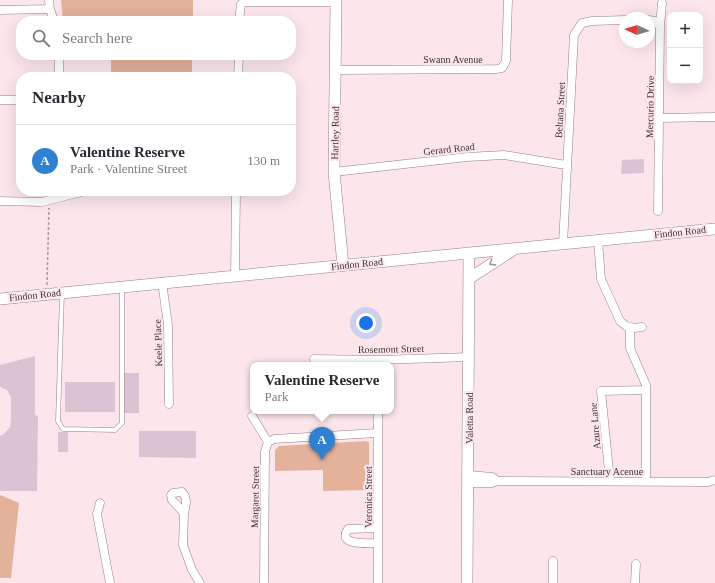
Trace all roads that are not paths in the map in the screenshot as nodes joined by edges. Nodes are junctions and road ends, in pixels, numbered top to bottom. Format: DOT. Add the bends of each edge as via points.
graph roads {
  1 [pos="49,0"];
  2 [pos="508,0"];
  3 [pos="336,1"];
  4 [pos="662,3"];
  5 [pos="50,9"];
  6 [pos="0,10"];
  7 [pos="52,16"];
  8 [pos="239,16"];
  9 [pos="619,20"];
  10 [pos="655,21"];
  11 [pos="660,26"];
  12 [pos="59,60"];
  13 [pos="238,60"];
  14 [pos="336,70"];
  15 [pos="59,72"];
  16 [pos="238,72"];
  17 [pos="0,100"];
  18 [pos="16,100"];
  19 [pos="715,117"];
  20 [pos="659,118"];
  21 [pos="566,166"];
  22 [pos="334,172"];
  23 [pos="54,196"];
  24 [pos="236,196"];
  25 [pos="0,201"];
  26 [pos="658,211"];
  27 [pos="715,229"];
  28 [pos="598,240"];
  29 [pos="563,244"];
  30 [pos="515,248"];
  31 [pos="469,253"];
  32 [pos="343,265"];
  33 [pos="235,276"];
  34 [pos="470,278"];
  35 [pos="162,282"];
  36 [pos="122,286"];
  37 [pos="62,293"];
  38 [pos="0,299"];
  39 [pos="630,327"];
  40 [pos="642,327"];
  41 [pos="469,356"];
  42 [pos="314,359"];
  43 [pos="378,362"];
  44 [pos="646,390"];
  45 [pos="169,404"];
  46 [pos="378,414"];
  47 [pos="252,416"];
  48 [pos="377,433"];
  49 [pos="268,442"];
  50 [pos="469,479"];
  51 [pos="715,480"];
  52 [pos="610,481"];
  53 [pos="646,482"];
  54 [pos="100,503"];
  55 [pos="184,513"];
  56 [pos="378,528"];
  57 [pos="378,543"];
  58 [pos="553,561"];
  59 [pos="636,564"];
  60 [pos="110,583"];
  61 [pos="200,583"];
  62 [pos="264,583"];
  63 [pos="378,583"];
  64 [pos="467,583"];
  65 [pos="553,583"];
  66 [pos="635,583"];
  1 -- 5 [label="street"];
  2 -- 14 [label="street, Swann Avenue" via="506,61 502,68"];
  3 -- 8 [label="street" via="245,2 241,4"];
  3 -- 14 [label="main road, Hartley Road"];
  4 -- 11 [label="street, Mercurio Drive"];
  5 -- 6 [label="street"];
  5 -- 7 [label="street"];
  9 -- 21 [label="street, Beltana Street" via="582,23 574,34"];
  10 -- 11 [label="street"];
  11 -- 20 [label="street, Mercurio Drive"];
  12 -- 15 [label="street"];
  13 -- 16 [label="street"];
  14 -- 22 [label="main road, Hartley Road"];
  17 -- 18 [label="street"];
  19 -- 20 [label="street"];
  20 -- 26 [label="street, Mercurio Drive"];
  21 -- 22 [label="street, Gerard Road" via="504,155"];
  21 -- 29 [label="street, Beltana Street"];
  22 -- 32 [label="main road, Hartley Road"];
  23 -- 25 [label="street" via="42,202"];
  24 -- 33 [label="street"];
  27 -- 28 [label="main road, Findon Road"];
  28 -- 29 [label="main road, Findon Road"];
  28 -- 39 [label="street" via="601,279 620,321"];
  29 -- 30 [label="main road, Findon Road"];
  30 -- 31 [label="main road, Findon Road"];
  30 -- 34 [label="main road, one-way"];
  31 -- 32 [label="main road, Findon Road"];
  31 -- 34 [label="main road, Valetta Road"];
  32 -- 33 [label="main road, Findon Road"];
  33 -- 35 [label="main road, Findon Road"];
  34 -- 41 [label="main road, Valetta Road"];
  35 -- 36 [label="main road, Findon Road"];
  35 -- 45 [label="street, Keele Place" via="168,325"];
  36 -- 37 [label="main road, Findon Road"];
  36 -- 37 [label="lane" via="122,423 115,430 63,429 58,421"];
  37 -- 38 [label="main road, Findon Road"];
  39 -- 40 [label="street"];
  39 -- 44 [label="street" via="630,348"];
  41 -- 43 [label="street, Rosemont Street"];
  41 -- 50 [label="main road, Valetta Road"];
  42 -- 43 [label="street, Rosemont Street"];
  44 -- 52 [label="street, Azure Lane" via="601,390"];
  44 -- 53 [label="street"];
  46 -- 48 [label="street, Veronica Street"];
  47 -- 49 [label="street"];
  48 -- 49 [label="street" via="274,439"];
  48 -- 56 [label="street, Veronica Street"];
  49 -- 62 [label="street, Margaret Street" via="265,451"];
  50 -- 52 [label="street, Sanctuary Acenue" via="492,477 498,480"];
  50 -- 64 [label="main road, Valetta Road"];
  51 -- 53 [label="street, Sanctuary Acenue"];
  52 -- 53 [label="street, Sanctuary Acenue"];
  54 -- 60 [label="street" via="97,514"];
  55 -- 61 [label="street" via="183,545"];
  56 -- 57 [label="street, Veronica Street"];
  56 -- 57 [label="street" via="348,529 345,533 346,538 352,542"];
  57 -- 63 [label="street, Veronica Street"];
  58 -- 65 [label="street"];
  59 -- 66 [label="street"];
}
